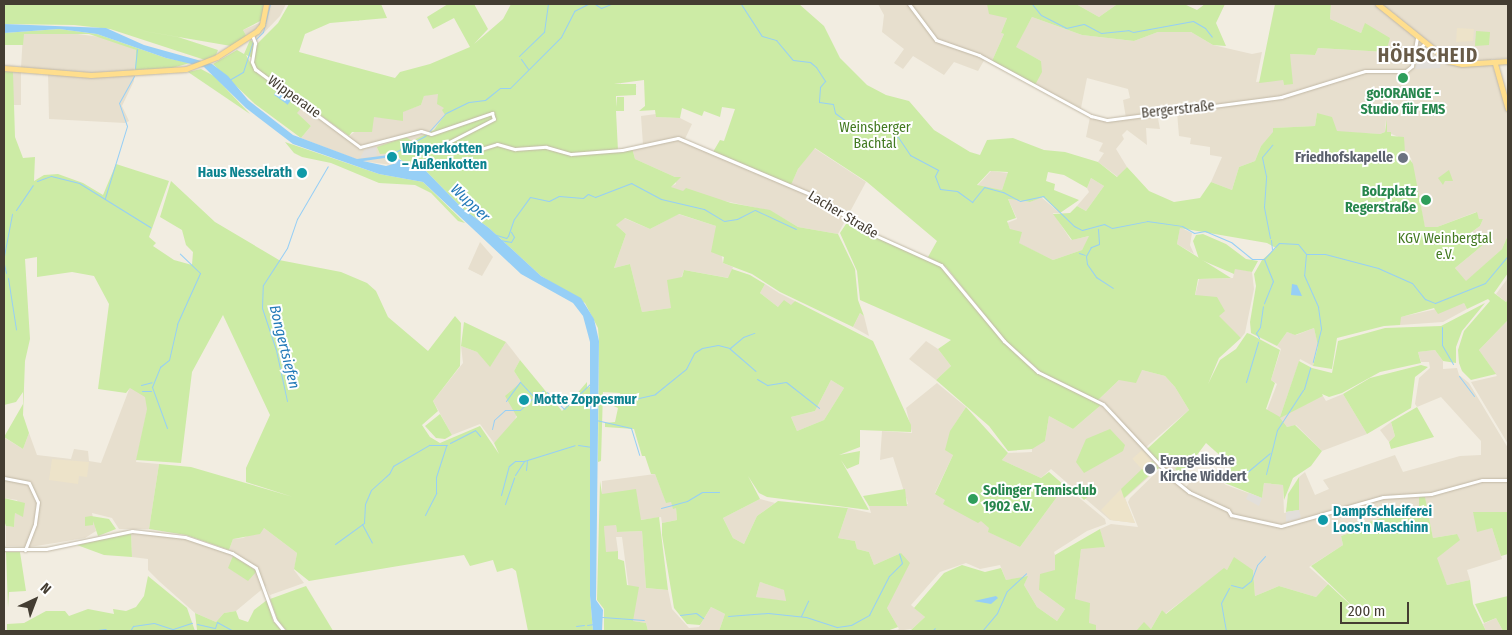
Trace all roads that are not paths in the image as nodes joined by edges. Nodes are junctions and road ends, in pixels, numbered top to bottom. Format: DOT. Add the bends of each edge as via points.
graph roads {
  1 [pos="266,4"];
  2 [pos="909,4"];
  3 [pos="1378,4"];
  4 [pos="254,38"];
  5 [pos="1421,44"];
  6 [pos="1415,53"];
  7 [pos="1508,61"];
  8 [pos="1498,62"];
  9 [pos="4,68"];
  10 [pos="1508,108"];
  11 [pos="421,131"];
  12 [pos="4,478"];
  13 [pos="1508,480"];
  14 [pos="5,549"];
  15 [pos="25,550"];
  16 [pos="284,631"];
  1 -- 4 [label="main road" via="261,27"];
  2 -- 6 [label="street, Bergerstraße" via="935,39 981,56 1090,116 1107,120 1294,94 1365,70 1410,68"];
  3 -- 5 [label="main road"];
  4 -- 9 [label="main road" via="186,69 77,75"];
  4 -- 11 [label="street, Wipperaue" via="252,58 256,69 361,147"];
  5 -- 6 [label="street"];
  5 -- 6 [label="street"];
  5 -- 8 [label="main road" via="1445,60 1462,64"];
  7 -- 8 [label="main road"];
  8 -- 10 [label="main road"];
  11 -- 13 [label="street, Lacher Straße" via="428,133 492,113 494,119 449,142 447,148 471,152 497,144 515,149 546,147 571,154 622,150 676,138 810,194 870,233 941,265 1004,341 1038,372 1108,408 1179,485 1228,510 1231,516 1281,526 1383,497 1431,494 1482,480"];
  12 -- 15 [label="street" via="29,482 38,502 35,524"];
  14 -- 15 [label="street"];
  15 -- 16 [label="street" via="46,549 118,532 156,532 185,537 222,549 260,572 273,614"];
}
